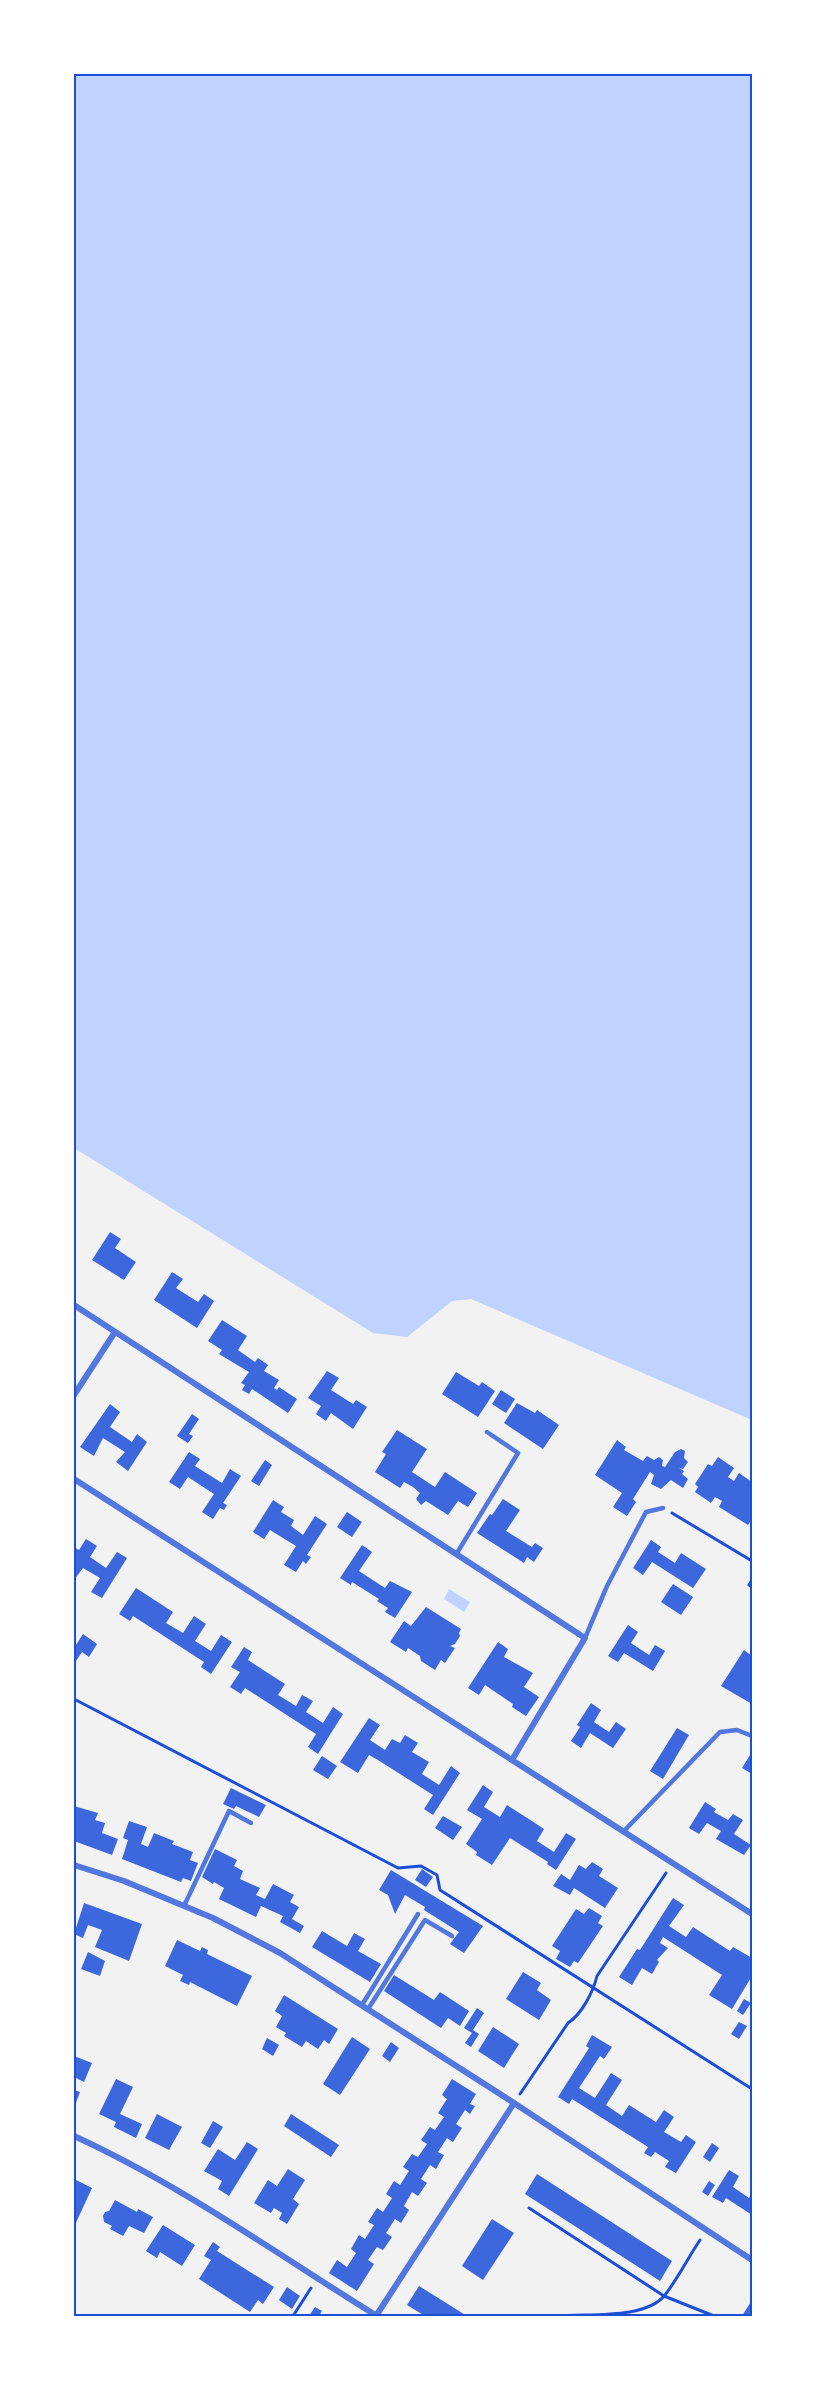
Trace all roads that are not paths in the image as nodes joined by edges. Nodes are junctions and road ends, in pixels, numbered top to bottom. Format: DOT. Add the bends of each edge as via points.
graph roads {
  1 [pos="74,1305"];
  2 [pos="115,1332"];
  3 [pos="74,1395"];
  4 [pos="487,1432"];
  5 [pos="74,1479"];
  6 [pos="663,1508"];
  7 [pos="457,1553"];
  8 [pos="585,1638"];
  9 [pos="753,1736"];
  10 [pos="512,1760"];
  11 [pos="251,1823"];
  12 [pos="623,1832"];
  13 [pos="74,1865"];
  14 [pos="184,1906"];
  15 [pos="418,1914"];
  16 [pos="753,1914"];
  17 [pos="452,1936"];
  18 [pos="365,2007"];
  19 [pos="514,2103"];
  20 [pos="74,2136"];
  21 [pos="753,2260"];
  22 [pos="376,2316"];
  1 -- 2 [label="street"];
  2 -- 3 [label="street"];
  2 -- 7 [label="street"];
  4 -- 7 [label="lane" via="518,1453"];
  5 -- 10 [label="street"];
  6 -- 8 [label="lane" via="646,1512"];
  7 -- 8 [label="street"];
  8 -- 10 [label="street"];
  9 -- 12 [label="lane" via="737,1730 720,1732"];
  10 -- 12 [label="street"];
  11 -- 14 [label="lane" via="228,1811"];
  12 -- 16 [label="street"];
  13 -- 14 [label="street"];
  14 -- 18 [label="street" via="280,1953"];
  15 -- 18 [label="lane"];
  17 -- 18 [label="lane" via="425,1920"];
  18 -- 19 [label="street"];
  19 -- 21 [label="street"];
  19 -- 22 [label="street"];
  20 -- 22 [label="street" via="177,2189"];
}
